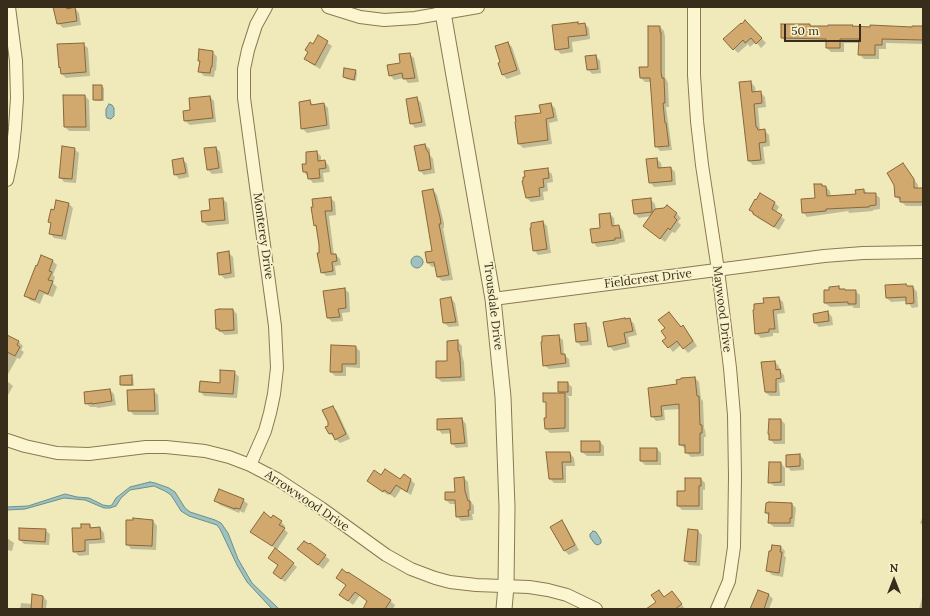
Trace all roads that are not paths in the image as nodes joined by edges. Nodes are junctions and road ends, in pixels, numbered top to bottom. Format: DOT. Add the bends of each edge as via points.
graph roads {
  1 [pos="9,7"];
  2 [pos="266,7"];
  3 [pos="328,7"];
  4 [pos="478,7"];
  5 [pos="694,7"];
  6 [pos="443,10"];
  7 [pos="10,155"];
  8 [pos="7,179"];
  9 [pos="923,252"];
  10 [pos="718,270"];
  11 [pos="493,299"];
  12 [pos="7,440"];
  13 [pos="250,465"];
  14 [pos="506,586"];
  15 [pos="504,609"];
  16 [pos="596,609"];
  17 [pos="717,609"];
  1 -- 7 [label="street" via="17,80 15,128"];
  2 -- 13 [label="street, Monterey Drive" via="254,29 248,50 244,69 244,98 274,314 277,368 265,431"];
  3 -- 6 [label="street" via="360,17 384,20 416,18"];
  4 -- 6 [label="street"];
  5 -- 10 [label="street, Maywood Drive" via="697,121"];
  6 -- 11 [label="street, Trousdale Drive"];
  7 -- 8 [label="street"];
  9 -- 10 [label="street, Fieldcrest Drive" via="824,256"];
  10 -- 11 [label="street, Fieldcrest Drive"];
  10 -- 17 [label="street, Maywood Drive" via="734,414 736,511 731,574"];
  11 -- 14 [label="street, Trousdale Drive" via="503,397"];
  12 -- 13 [label="street, Arrowwood Drive" via="36,449 67,453 90,454 146,447 180,448 217,454"];
  13 -- 14 [label="street, Arrowwood Drive" via="288,486 411,570 443,580"];
  14 -- 15 [label="street, Trousdale Drive"];
  14 -- 16 [label="street, Arrowwood Drive" via="557,592"];
}
